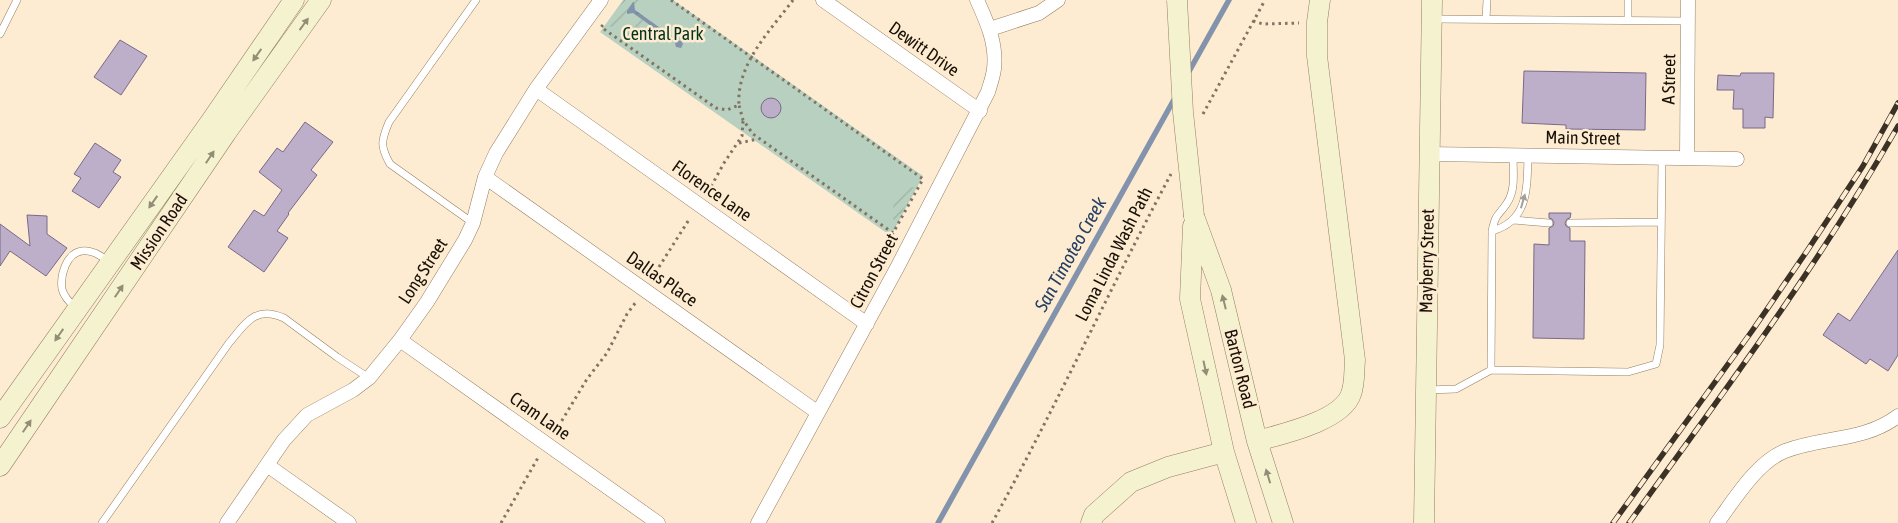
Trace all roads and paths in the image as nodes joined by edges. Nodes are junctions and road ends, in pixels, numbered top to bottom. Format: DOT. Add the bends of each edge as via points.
graph roads {
  1 [pos="18,0"];
  2 [pos="294,0"];
  3 [pos="322,0"];
  4 [pos="476,0"];
  5 [pos="671,0"];
  6 [pos="793,0"];
  7 [pos="823,0"];
  8 [pos="977,0"];
  9 [pos="1058,0"];
  10 [pos="1177,0"];
  11 [pos="1264,0"];
  12 [pos="1320,0"];
  13 [pos="1487,0"];
  14 [pos="1628,0"];
  15 [pos="1688,0"];
  16 [pos="598,1"];
  17 [pos="1432,9"];
  18 [pos="1486,19"];
  19 [pos="1628,20"];
  20 [pos="1253,21"];
  21 [pos="1688,21"];
  22 [pos="1317,22"];
  23 [pos="601,27"];
  24 [pos="990,29"];
  25 [pos="0,34"];
  26 [pos="751,58"];
  27 [pos="536,89"];
  28 [pos="739,105"];
  29 [pos="980,111"];
  30 [pos="1201,118"];
  31 [pos="743,120"];
  32 [pos="759,139"];
  33 [pos="739,143"];
  34 [pos="1429,154"];
  35 [pos="1513,156"];
  36 [pos="1528,156"];
  37 [pos="1662,158"];
  38 [pos="1687,158"];
  39 [pos="1737,159"];
  40 [pos="1172,171"];
  41 [pos="486,177"];
  42 [pos="700,205"];
  43 [pos="1194,216"];
  44 [pos="1513,220"];
  45 [pos="1662,222"];
  46 [pos="473,223"];
  47 [pos="1549,223"];
  48 [pos="1570,223"];
  49 [pos="1492,231"];
  50 [pos="111,262"];
  51 [pos="644,289"];
  52 [pos="77,310"];
  53 [pos="867,324"];
  54 [pos="400,340"];
  55 [pos="1491,370"];
  56 [pos="369,378"];
  57 [pos="1426,391"];
  58 [pos="818,412"];
  59 [pos="1898,416"];
  60 [pos="0,418"];
  61 [pos="1257,441"];
  62 [pos="547,444"];
  63 [pos="1224,452"];
  64 [pos="267,465"];
  65 [pos="0,466"];
  66 [pos="102,523"];
  67 [pos="227,523"];
  68 [pos="349,523"];
  69 [pos="501,523"];
  70 [pos="658,523"];
  71 [pos="758,523"];
  72 [pos="992,523"];
  73 [pos="1091,523"];
  74 [pos="1246,523"];
  75 [pos="1283,523"];
  76 [pos="1424,523"];
  77 [pos="1717,523"];
  1 -- 25 [label="lane"];
  2 -- 50 [label="street, Mission Road, one-way"];
  65 -- 3 [label="street, Mission Road, one-way" via="226,132"];
  4 -- 46 [label="lane" via="389,122 382,139 383,152 390,164"];
  5 -- 26 [label="path"];
  6 -- 26 [label="path"];
  7 -- 29 [label="street, Dewitt Drive"];
  8 -- 24 [label="street, Citron Street"];
  9 -- 24 [label="street" via="1039,13"];
  10 -- 43 [label="street, Barton Road, bridge" via="1183,112"];
  11 -- 20 [label="path"];
  12 -- 22 [label="street"];
  13 -- 18 [label="lane"];
  14 -- 19 [label="lane"];
  15 -- 21 [label="street, A Street"];
  16 -- 27 [label="street, Long Street"];
  17 -- 18 [label="lane"];
  17 -- 34 [label="street, Mayberry Street"];
  18 -- 19 [label="lane"];
  19 -- 21 [label="lane"];
  20 -- 22 [label="path" via="1263,24"];
  20 -- 30 [label="path"];
  21 -- 38 [label="street, A Street"];
  22 -- 61 [label="street" via="1317,56 1355,360 1354,382 1343,407 1330,416"];
  23 -- 28 [label="path" via="719,110"];
  24 -- 29 [label="street, Citron Street" via="994,69"];
  26 -- 28 [label="path" via="742,80"];
  26 -- 32 [label="path" via="923,179 894,233"];
  27 -- 41 [label="street, Long Street" via="496,153"];
  27 -- 42 [label="street, Florence Lane"];
  28 -- 31 [label="path"];
  29 -- 53 [label="street, Citron Street"];
  31 -- 32 [label="path"];
  31 -- 33 [label="path"];
  32 -- 33 [label="path"];
  33 -- 42 [label="path"];
  34 -- 35 [label="street, Main Street"];
  34 -- 57 [label="street, Mayberry Street"];
  35 -- 36 [label="street, Main Street"];
  35 -- 49 [label="lane" via="1513,185 1508,203 1495,216"];
  36 -- 37 [label="street, Main Street"];
  44 -- 36 [label="lane, one-way" via="1523,206"];
  37 -- 38 [label="street, Main Street"];
  37 -- 45 [label="lane"];
  38 -- 39 [label="street, Main Street"];
  40 -- 72 [label="path, Loma Linda Wash Path"];
  41 -- 46 [label="street, Long Street"];
  41 -- 51 [label="street, Dallas Place"];
  42 -- 51 [label="path"];
  42 -- 53 [label="street, Florence Lane"];
  61 -- 43 [label="street, Barton Road, one-way" via="1220,290"];
  43 -- 63 [label="street, Barton Road, one-way" via="1190,299"];
  44 -- 47 [label="lane"];
  44 -- 49 [label="lane" via="1505,228"];
  45 -- 48 [label="lane"];
  45 -- 55 [label="lane" via="1660,345 1656,364 1628,372"];
  46 -- 54 [label="street, Long Street" via="427,302"];
  49 -- 55 [label="lane"];
  50 -- 52 [label="street, Mission Road"];
  50 -- 52 [label="lane" via="93,252 82,251 73,254 66,263 62,290"];
  51 -- 58 [label="street, Dallas Place"];
  51 -- 62 [label="path" via="607,353"];
  52 -- 60 [label="street, Mission Road, one-way"];
  53 -- 58 [label="street, Citron Street"];
  54 -- 56 [label="street, Long Street"];
  54 -- 62 [label="street, Cram Lane"];
  55 -- 57 [label="lane" via="1456,389"];
  56 -- 64 [label="street, Long Street" via="307,415"];
  56 -- 66 [label="lane" via="284,318 264,312 257,315 230,343"];
  57 -- 76 [label="street, Mayberry Street"];
  58 -- 71 [label="street, Citron Street"];
  59 -- 77 [label="street" via="1865,433 1784,452 1747,482"];
  75 -- 61 [label="street, Barton Road, one-way"];
  62 -- 69 [label="path"];
  62 -- 70 [label="street, Cram Lane"];
  63 -- 73 [label="street" via="1168,467 1131,482 1094,515"];
  63 -- 74 [label="street, Barton Road"];
  64 -- 67 [label="street, Long Street"];
  64 -- 68 [label="street"];
}
